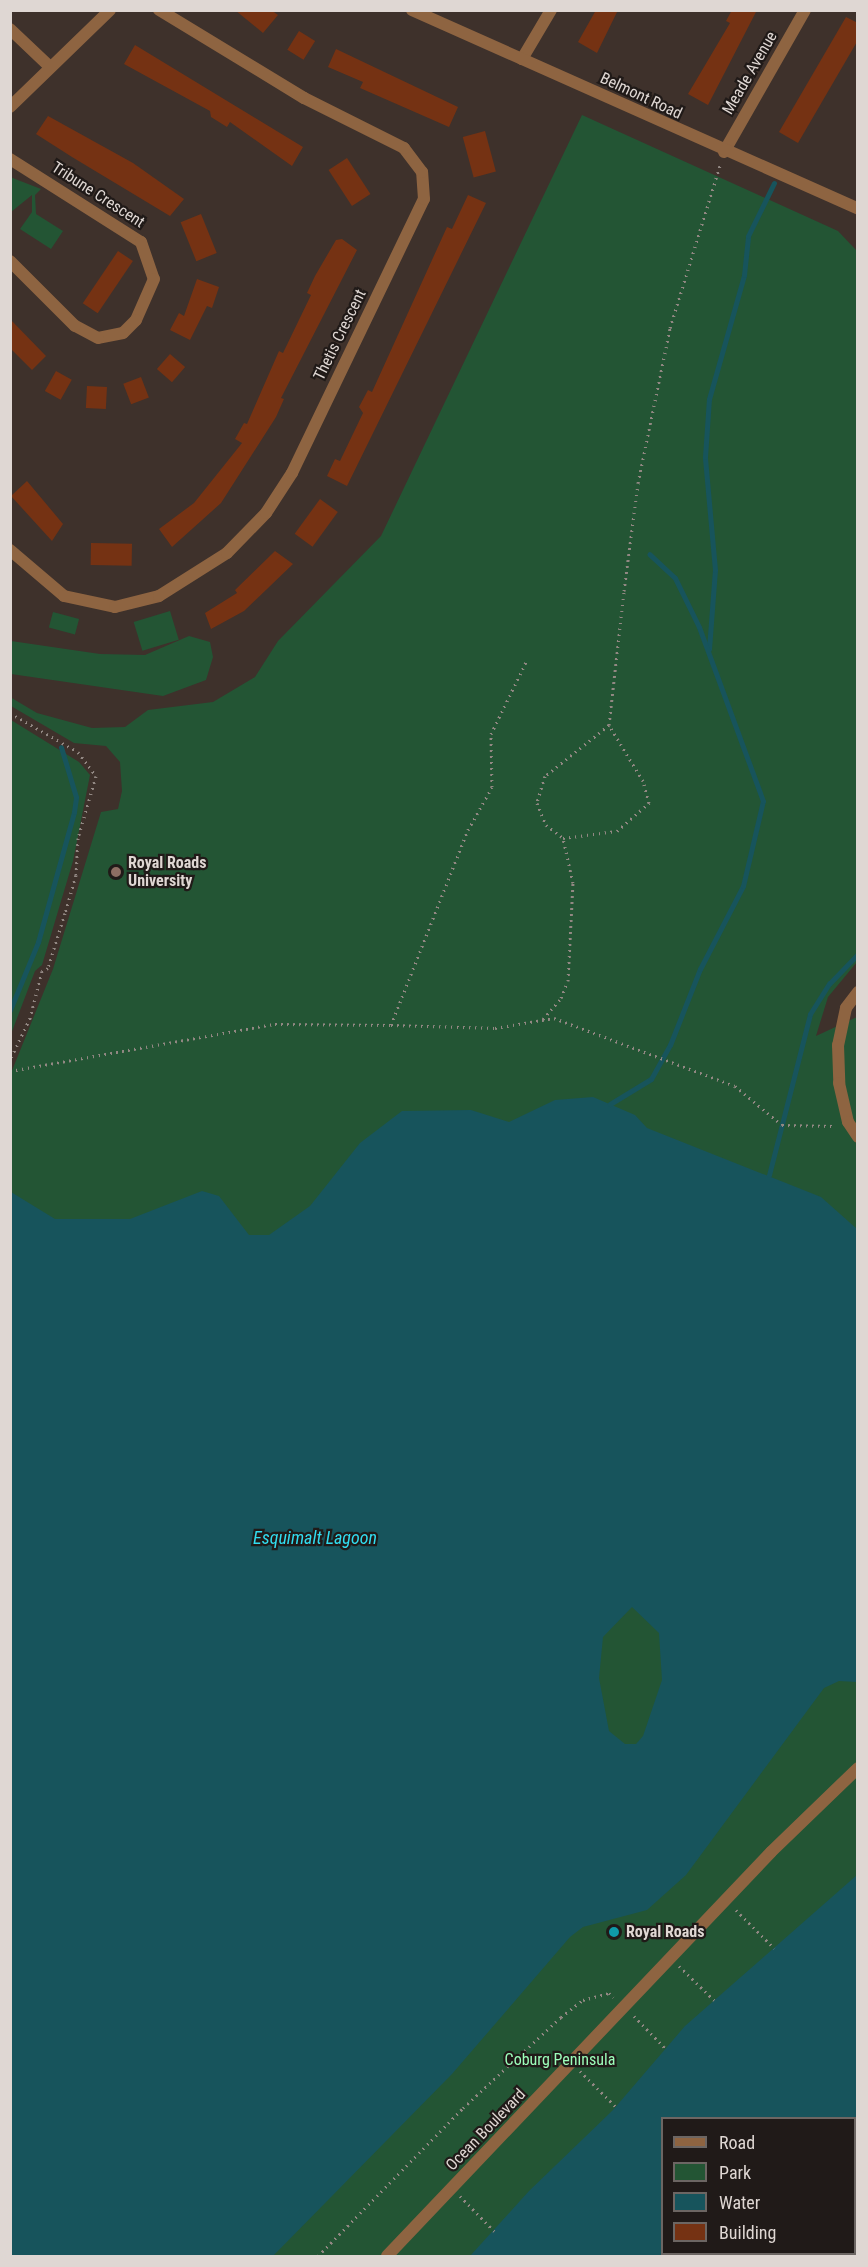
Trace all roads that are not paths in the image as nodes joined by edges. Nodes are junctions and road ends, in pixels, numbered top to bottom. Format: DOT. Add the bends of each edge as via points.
graph roads {
  1 [pos="110,10"];
  2 [pos="159,10"];
  3 [pos="412,10"];
  4 [pos="551,10"];
  5 [pos="805,10"];
  6 [pos="10,29"];
  7 [pos="522,59"];
  8 [pos="49,66"];
  9 [pos="10,107"];
  10 [pos="724,152"];
  11 [pos="10,159"];
  12 [pos="858,209"];
  13 [pos="10,261"];
  14 [pos="10,550"];
  15 [pos="858,992"];
  16 [pos="854,1132"];
  17 [pos="858,1768"];
  18 [pos="387,2256"];
  1 -- 8 [label="street"];
  2 -- 14 [label="street, Thetis Crescent" via="304,98 404,148 422,172 424,199 292,473 266,513 228,553 159,596 115,607 64,596"];
  3 -- 7 [label="street, Belmont Road"];
  4 -- 7 [label="street"];
  5 -- 10 [label="street, Meade Avenue"];
  6 -- 8 [label="street"];
  7 -- 10 [label="street, Belmont Road"];
  8 -- 9 [label="street"];
  10 -- 12 [label="street, Belmont Road"];
  11 -- 13 [label="street, Tribune Crescent" via="141,242 154,279 136,320 123,333 98,338 75,326"];
  15 -- 16 [label="street" via="846,1008 838,1045 839,1083"];
  17 -- 18 [label="street, Ocean Boulevard" via="726,1900"];
}
